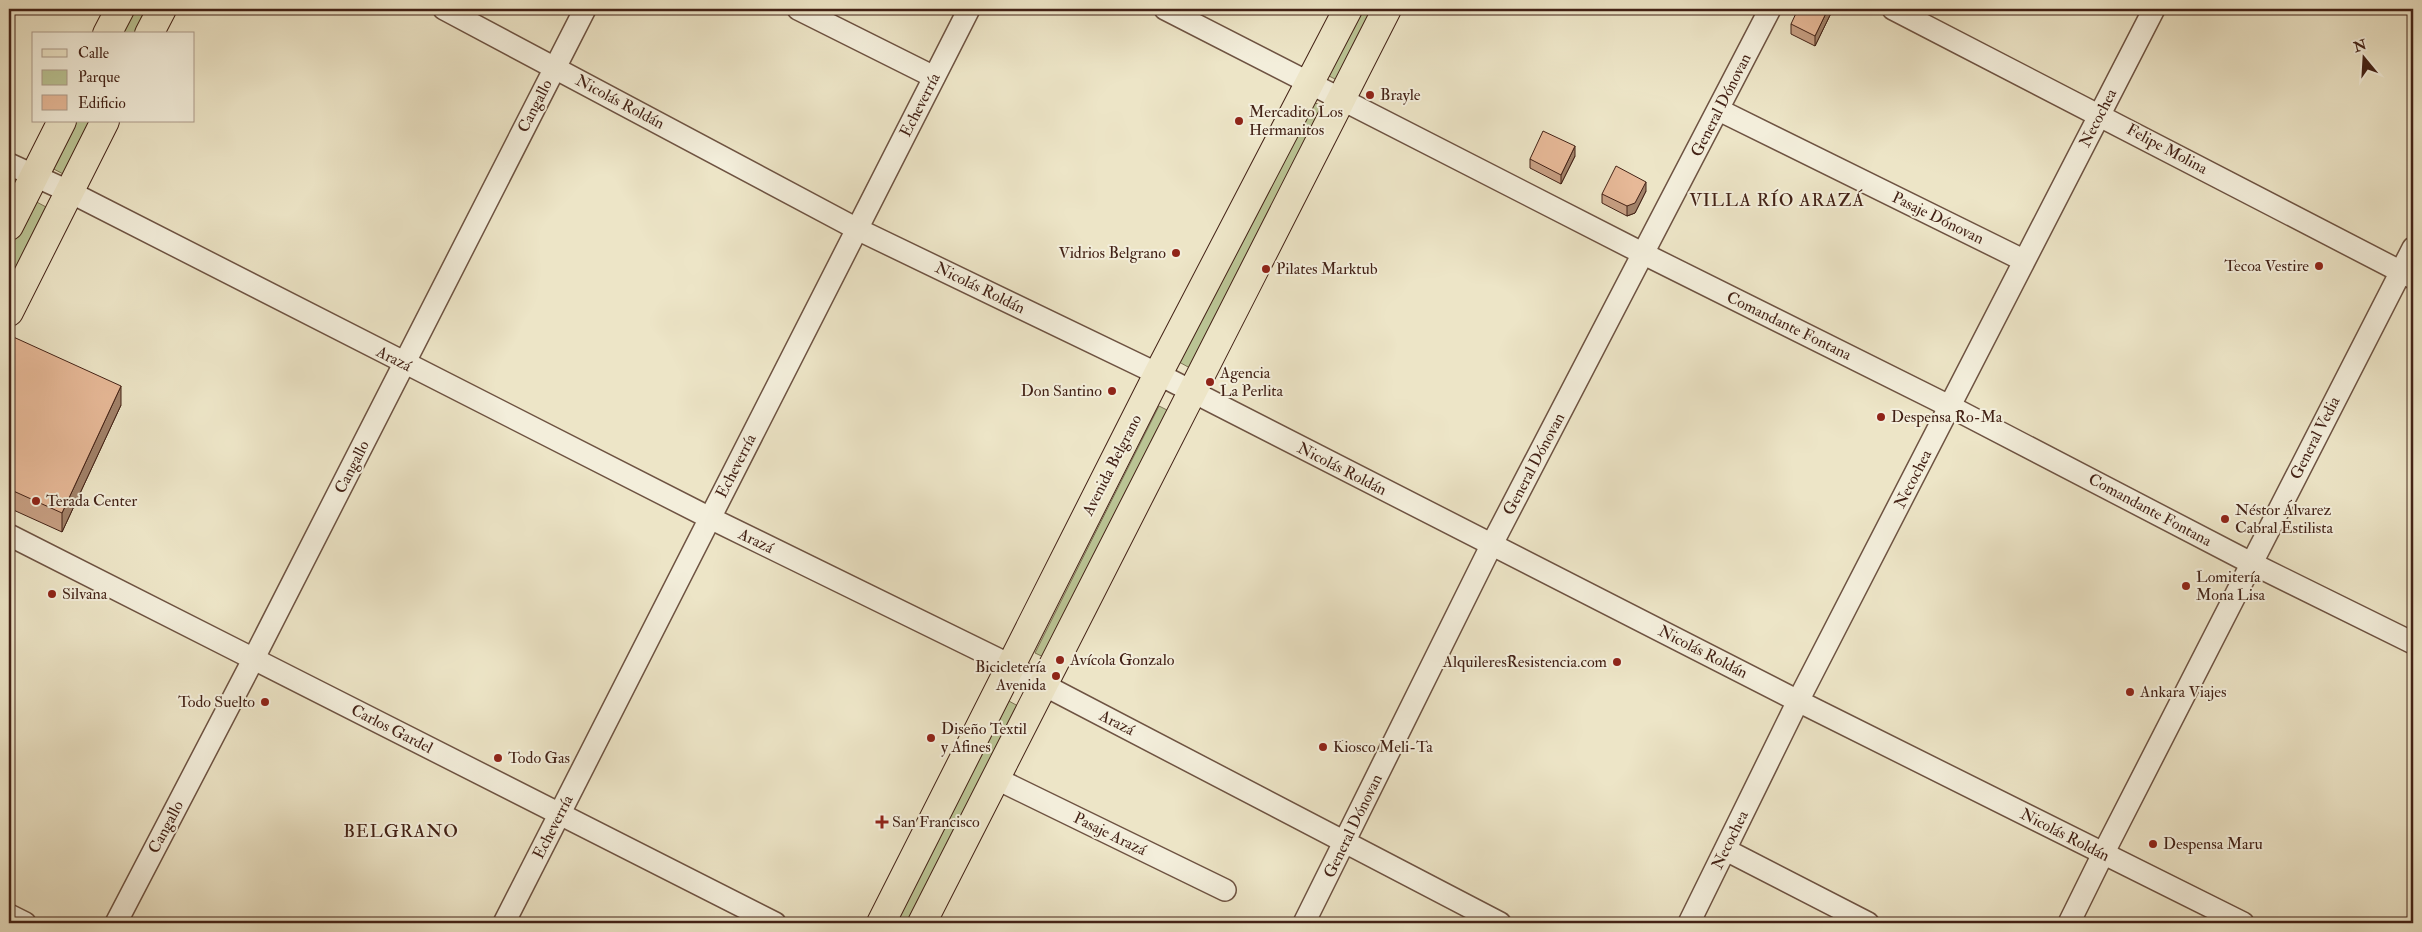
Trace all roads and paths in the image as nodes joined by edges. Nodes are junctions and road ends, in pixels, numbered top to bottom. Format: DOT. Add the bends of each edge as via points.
graph roads {
  1 [pos="120,9"];
  2 [pos="162,9"];
  3 [pos="444,9"];
  4 [pos="585,9"];
  5 [pos="798,9"];
  6 [pos="969,9"];
  7 [pos="1165,9"];
  8 [pos="1348,9"];
  9 [pos="1386,9"];
  10 [pos="1770,9"];
  11 [pos="1893,9"];
  12 [pos="2154,9"];
  13 [pos="108,32"];
  14 [pos="150,32"];
  15 [pos="555,67"];
  16 [pos="934,76"];
  17 [pos="1310,81"];
  18 [pos="1341,98"];
  19 [pos="1719,110"];
  20 [pos="2100,115"];
  21 [pos="61,122"];
  22 [pos="105,122"];
  23 [pos="9,164"];
  24 [pos="34,176"];
  25 [pos="70,192"];
  26 [pos="9,226"];
  27 [pos="857,229"];
  28 [pos="2413,248"];
  29 [pos="1644,254"];
  30 [pos="2024,260"];
  31 [pos="2407,275"];
  32 [pos="9,312"];
  33 [pos="404,364"];
  34 [pos="1158,374"];
  35 [pos="1190,392"];
  36 [pos="1951,406"];
  37 [pos="710,518"];
  38 [pos="9,535"];
  39 [pos="1492,544"];
  40 [pos="2251,563"];
  41 [pos="2413,643"];
  42 [pos="254,658"];
  43 [pos="1010,665"];
  44 [pos="1042,684"];
  45 [pos="1798,700"];
  46 [pos="995,778"];
  47 [pos="559,816"];
  48 [pos="1346,841"];
  49 [pos="1726,850"];
  50 [pos="2103,854"];
  51 [pos="1225,890"];
  52 [pos="9,915"];
  53 [pos="25,923"];
  54 [pos="116,923"];
  55 [pos="504,923"];
  56 [pos="775,923"];
  57 [pos="881,923"];
  58 [pos="922,923"];
  59 [pos="1304,923"];
  60 [pos="1500,923"];
  61 [pos="1689,923"];
  62 [pos="1868,923"];
  63 [pos="2069,923"];
  64 [pos="2243,923"];
  1 -- 13 [label="main road"];
  2 -- 14 [label="main road"];
  3 -- 15 [label="street, Nicolás Roldán"];
  4 -- 15 [label="street, Cangallo"];
  5 -- 16 [label="street"];
  6 -- 16 [label="street, Echeverría"];
  7 -- 17 [label="street, Comandante Fontana"];
  8 -- 17 [label="main road, Avenida Belgrano"];
  9 -- 18 [label="main road"];
  10 -- 19 [label="street, General Dónovan"];
  11 -- 20 [label="street, Felipe Molina"];
  12 -- 20 [label="street, Necochea"];
  15 -- 27 [label="street, Nicolás Roldán"];
  15 -- 33 [label="street, Cangallo"];
  16 -- 27 [label="street, Echeverría"];
  17 -- 18 [label="street, Comandante Fontana"];
  17 -- 34 [label="main road, Avenida Belgrano"];
  18 -- 29 [label="street, Comandante Fontana"];
  18 -- 35 [label="main road"];
  19 -- 29 [label="street, General Dónovan"];
  19 -- 30 [label="street, Pasaje Dónovan"];
  20 -- 30 [label="street, Necochea"];
  20 -- 31 [label="street, Felipe Molina"];
  21 -- 24 [label="main road"];
  22 -- 25 [label="main road"];
  23 -- 24 [label="street, Arazá"];
  24 -- 25 [label="street, Arazá"];
  24 -- 26 [label="main road"];
  25 -- 32 [label="main road"];
  25 -- 33 [label="street, Arazá"];
  27 -- 34 [label="street, Nicolás Roldán"];
  27 -- 37 [label="street, Echeverría"];
  28 -- 31 [label="street, General Vedia"];
  29 -- 36 [label="street, Comandante Fontana"];
  29 -- 39 [label="street, General Dónovan"];
  30 -- 36 [label="street, Necochea"];
  31 -- 40 [label="street, General Vedia"];
  33 -- 37 [label="street, Arazá"];
  33 -- 42 [label="street, Cangallo"];
  34 -- 35 [label="street, Nicolás Roldán"];
  34 -- 43 [label="main road, Avenida Belgrano"];
  35 -- 39 [label="street, Nicolás Roldán"];
  35 -- 44 [label="main road"];
  36 -- 40 [label="street, Comandante Fontana"];
  36 -- 45 [label="street, Necochea"];
  37 -- 43 [label="street, Arazá"];
  37 -- 47 [label="street, Echeverría"];
  38 -- 42 [label="street, Carlos Gardel"];
  39 -- 45 [label="street, Nicolás Roldán"];
  39 -- 48 [label="street, General Dónovan"];
  40 -- 41 [label="street, Comandante Fontana"];
  40 -- 50 [label="street, General Vedia"];
  42 -- 47 [label="street, Carlos Gardel"];
  42 -- 54 [label="street, Cangallo"];
  43 -- 44 [label="street, Arazá"];
  43 -- 57 [label="main road, Avenida Belgrano"];
  44 -- 46 [label="main road"];
  44 -- 48 [label="street, Arazá"];
  45 -- 49 [label="street, Necochea"];
  45 -- 50 [label="street, Nicolás Roldán"];
  46 -- 51 [label="street, Pasaje Arazá"];
  46 -- 58 [label="main road"];
  47 -- 55 [label="street, Echeverría"];
  47 -- 56 [label="street, Carlos Gardel"];
  48 -- 59 [label="street, General Dónovan"];
  48 -- 60 [label="street, Arazá"];
  49 -- 61 [label="street, Necochea"];
  49 -- 62 [label="street"];
  50 -- 63 [label="street, General Vedia"];
  50 -- 64 [label="street, Nicolás Roldán"];
  52 -- 53 [label="street"];
}
